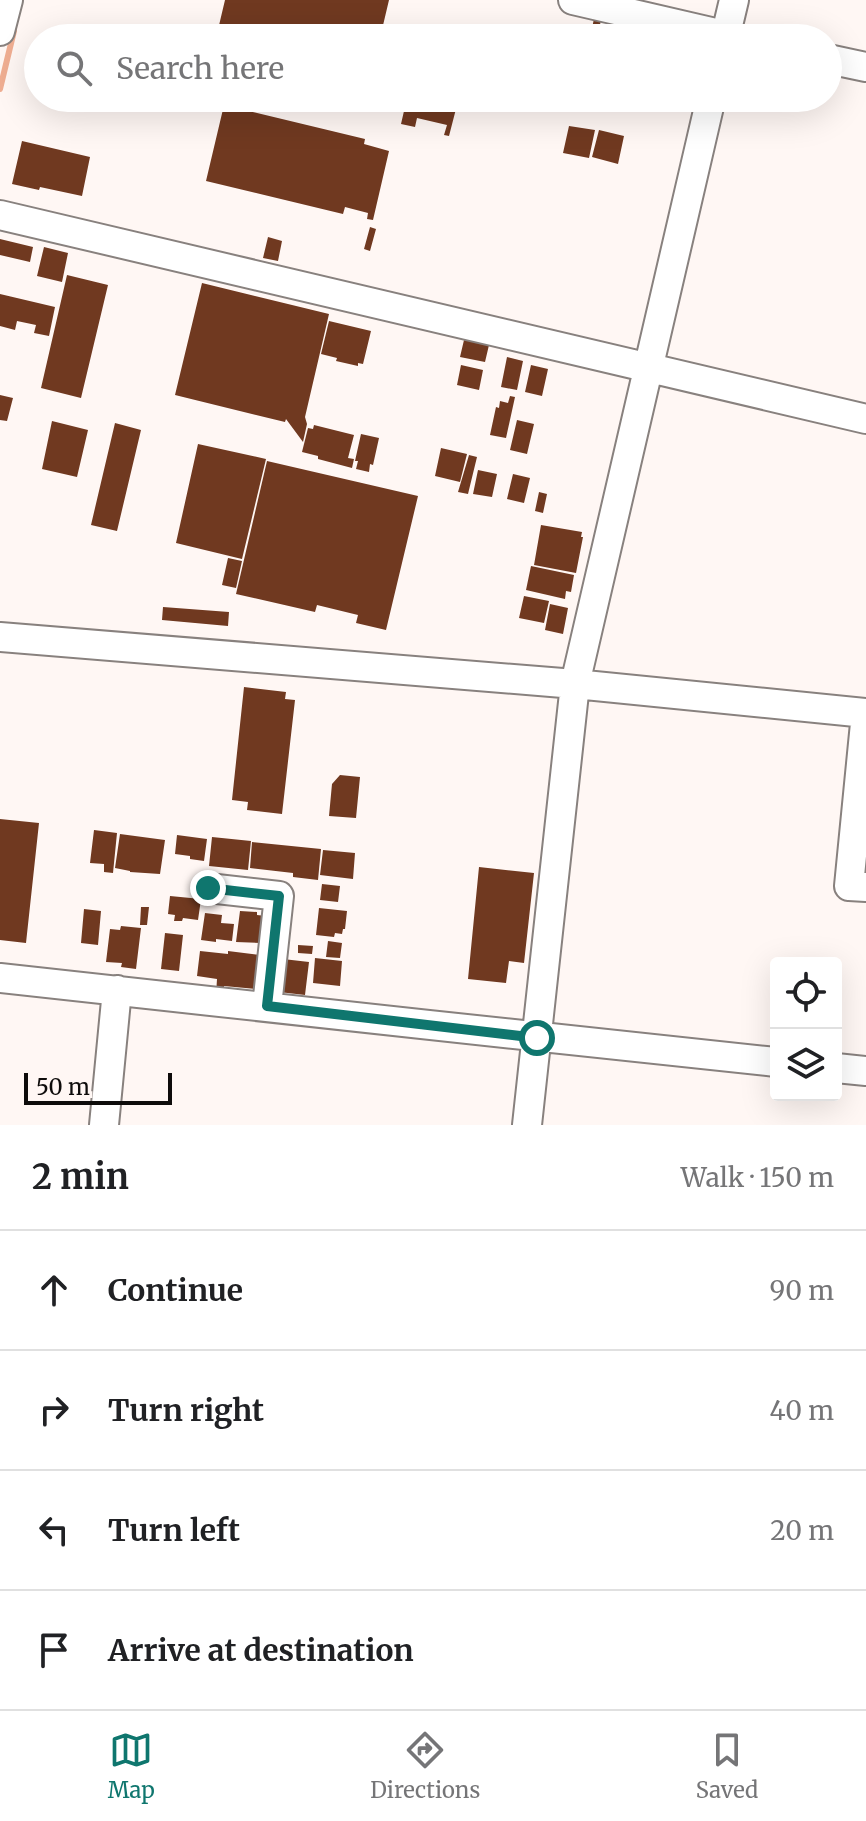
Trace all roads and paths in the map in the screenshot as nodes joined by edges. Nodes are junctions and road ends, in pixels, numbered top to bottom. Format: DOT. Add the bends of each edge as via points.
graph roads {
  1 [pos="8,0"];
  2 [pos="573,0"];
  3 [pos="734,0"];
  4 [pos="674,24"];
  5 [pos="731,24"];
  6 [pos="0,31"];
  7 [pos="842,62"];
  8 [pos="866,67"];
  9 [pos="708,112"];
  10 [pos="0,215"];
  11 [pos="650,367"];
  12 [pos="866,419"];
  13 [pos="0,637"];
  14 [pos="575,684"];
  15 [pos="866,713"];
  16 [pos="866,887"];
  17 [pos="208,888"];
  18 [pos="0,978"];
  19 [pos="117,990"];
  20 [pos="267,1006"];
  21 [pos="537,1038"];
  22 [pos="770,1061"];
  23 [pos="842,1069"];
  24 [pos="866,1071"];
  25 [pos="104,1125"];
  26 [pos="527,1125"];
  1 -- 6 [label="street"];
  2 -- 4 [label="street"];
  3 -- 5 [label="street"];
  7 -- 8 [label="street"];
  9 -- 11 [label="street"];
  10 -- 11 [label="street"];
  11 -- 12 [label="street"];
  11 -- 14 [label="street"];
  13 -- 14 [label="street"];
  14 -- 15 [label="street"];
  14 -- 21 [label="street"];
  15 -- 16 [label="street" via="849,886"];
  17 -- 20 [label="street" via="279,896"];
  18 -- 19 [label="street"];
  19 -- 20 [label="street"];
  19 -- 25 [label="street"];
  20 -- 21 [label="street"];
  21 -- 22 [label="street"];
  21 -- 26 [label="street"];
  23 -- 24 [label="street"];
}
